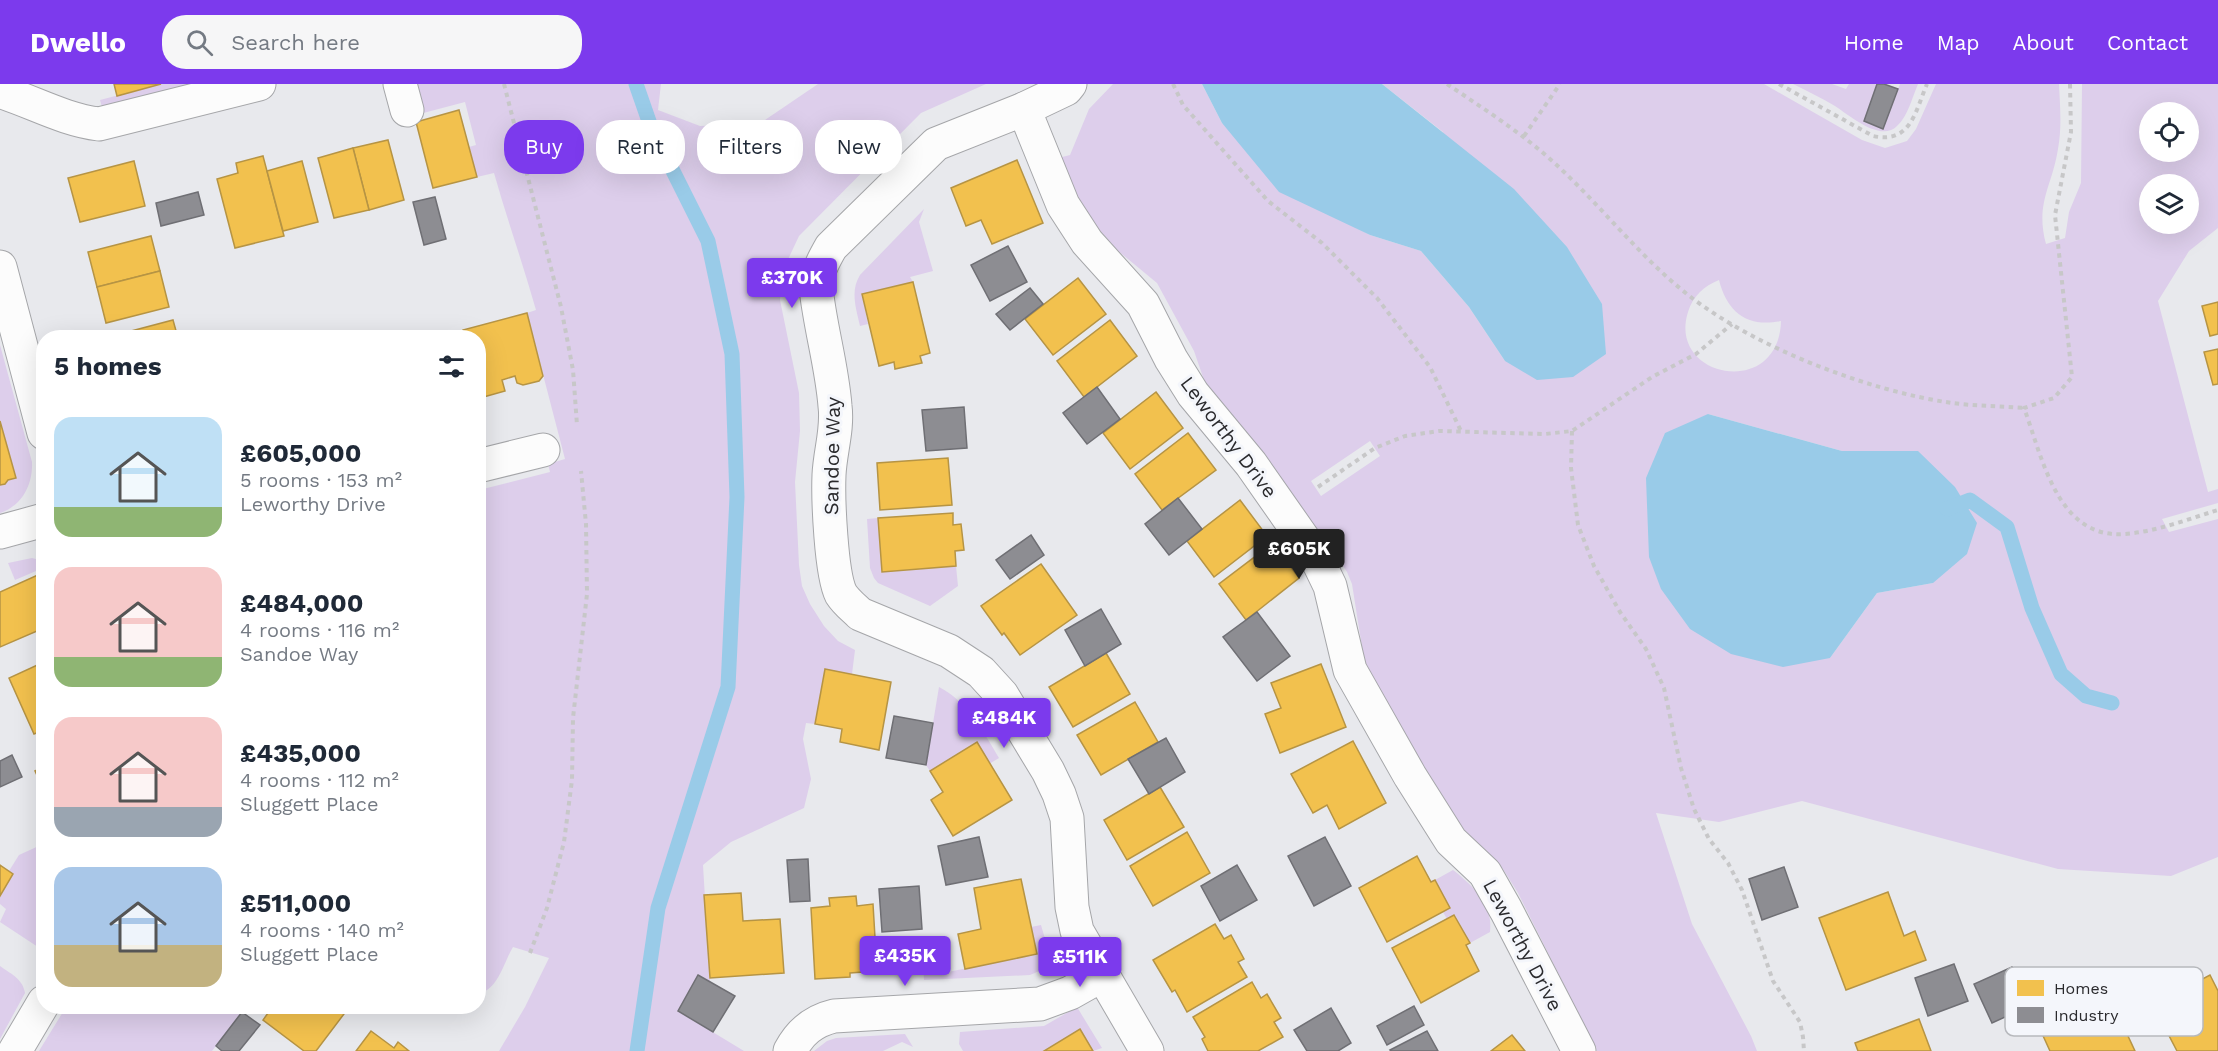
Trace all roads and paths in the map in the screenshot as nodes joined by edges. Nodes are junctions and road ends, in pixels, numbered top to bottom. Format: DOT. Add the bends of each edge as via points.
graph roads {
  1 [pos="259,84"];
  2 [pos="504,84"];
  3 [pos="1070,84"];
  4 [pos="1173,84"];
  5 [pos="1447,84"];
  6 [pos="1560,84"];
  7 [pos="1779,84"];
  8 [pos="1927,84"];
  9 [pos="2070,84"];
  10 [pos="5,94"];
  11 [pos="1024,109"];
  12 [pos="1524,136"];
  13 [pos="0,267"];
  14 [pos="1732,324"];
  15 [pos="36,403"];
  16 [pos="2024,408"];
  17 [pos="1461,430"];
  18 [pos="1572,431"];
  19 [pos="578,432"];
  20 [pos="543,450"];
  21 [pos="580,460"];
  22 [pos="486,464"];
  23 [pos="1316,488"];
  24 [pos="2218,510"];
  25 [pos="36,522"];
  26 [pos="0,532"];
  27 [pos="530,953"];
  28 [pos="1102,975"];
  29 [pos="37,1014"];
  30 [pos="15,1051"];
  31 [pos="790,1051"];
  32 [pos="1147,1051"];
  33 [pos="1579,1051"];
  34 [pos="1804,1051"];
  1 -- 10 [label="street" via="99,124 59,116"];
  2 -- 19 [label="path" via="561,307 573,370"];
  3 -- 11 [label="street, Sandoe Way"];
  4 -- 17 [label="path" via="1183,105 1268,201 1322,243 1377,298 1430,367"];
  5 -- 12 [label="path"];
  6 -- 12 [label="path"];
  7 -- 8 [label="path" via="1885,139 1898,136 1911,122"];
  9 -- 16 [label="path" via="2071,132 2055,215 2072,376 2054,398"];
  11 -- 28 [label="street, Sandoe Way" via="936,144 831,247 821,264 816,288 836,409 829,475 832,543 841,593 860,614 949,651 981,672 1002,695 1059,794 1067,818 1077,931"];
  11 -- 33 [label="street, Leworthy Drive" via="1063,205 1087,242 1143,304 1193,394 1251,464 1316,556 1330,586 1350,670 1451,841 1485,873"];
  12 -- 14 [label="path" via="1649,262 1694,300"];
  13 -- 15 [label="street"];
  14 -- 16 [label="path" via="1776,347 1886,390 1953,403"];
  14 -- 18 [label="path" via="1696,354 1652,377"];
  16 -- 24 [label="path" via="2055,491 2065,508 2091,529 2133,533"];
  17 -- 18 [label="path" via="1545,434"];
  17 -- 23 [label="path" via="1405,436 1375,448"];
  18 -- 34 [label="path" via="1570,468 1578,525 1594,566 1646,649 1664,687 1694,808 1742,890 1773,981 1800,1022"];
  20 -- 22 [label="street"];
  21 -- 27 [label="path" via="587,594 573,718 572,780 564,842 547,908"];
  25 -- 26 [label="street"];
  28 -- 31 [label="street" via="1040,1004 824,1018 806,1029"];
  28 -- 32 [label="street, Sandoe Way"];
  29 -- 30 [label="street"];
}
